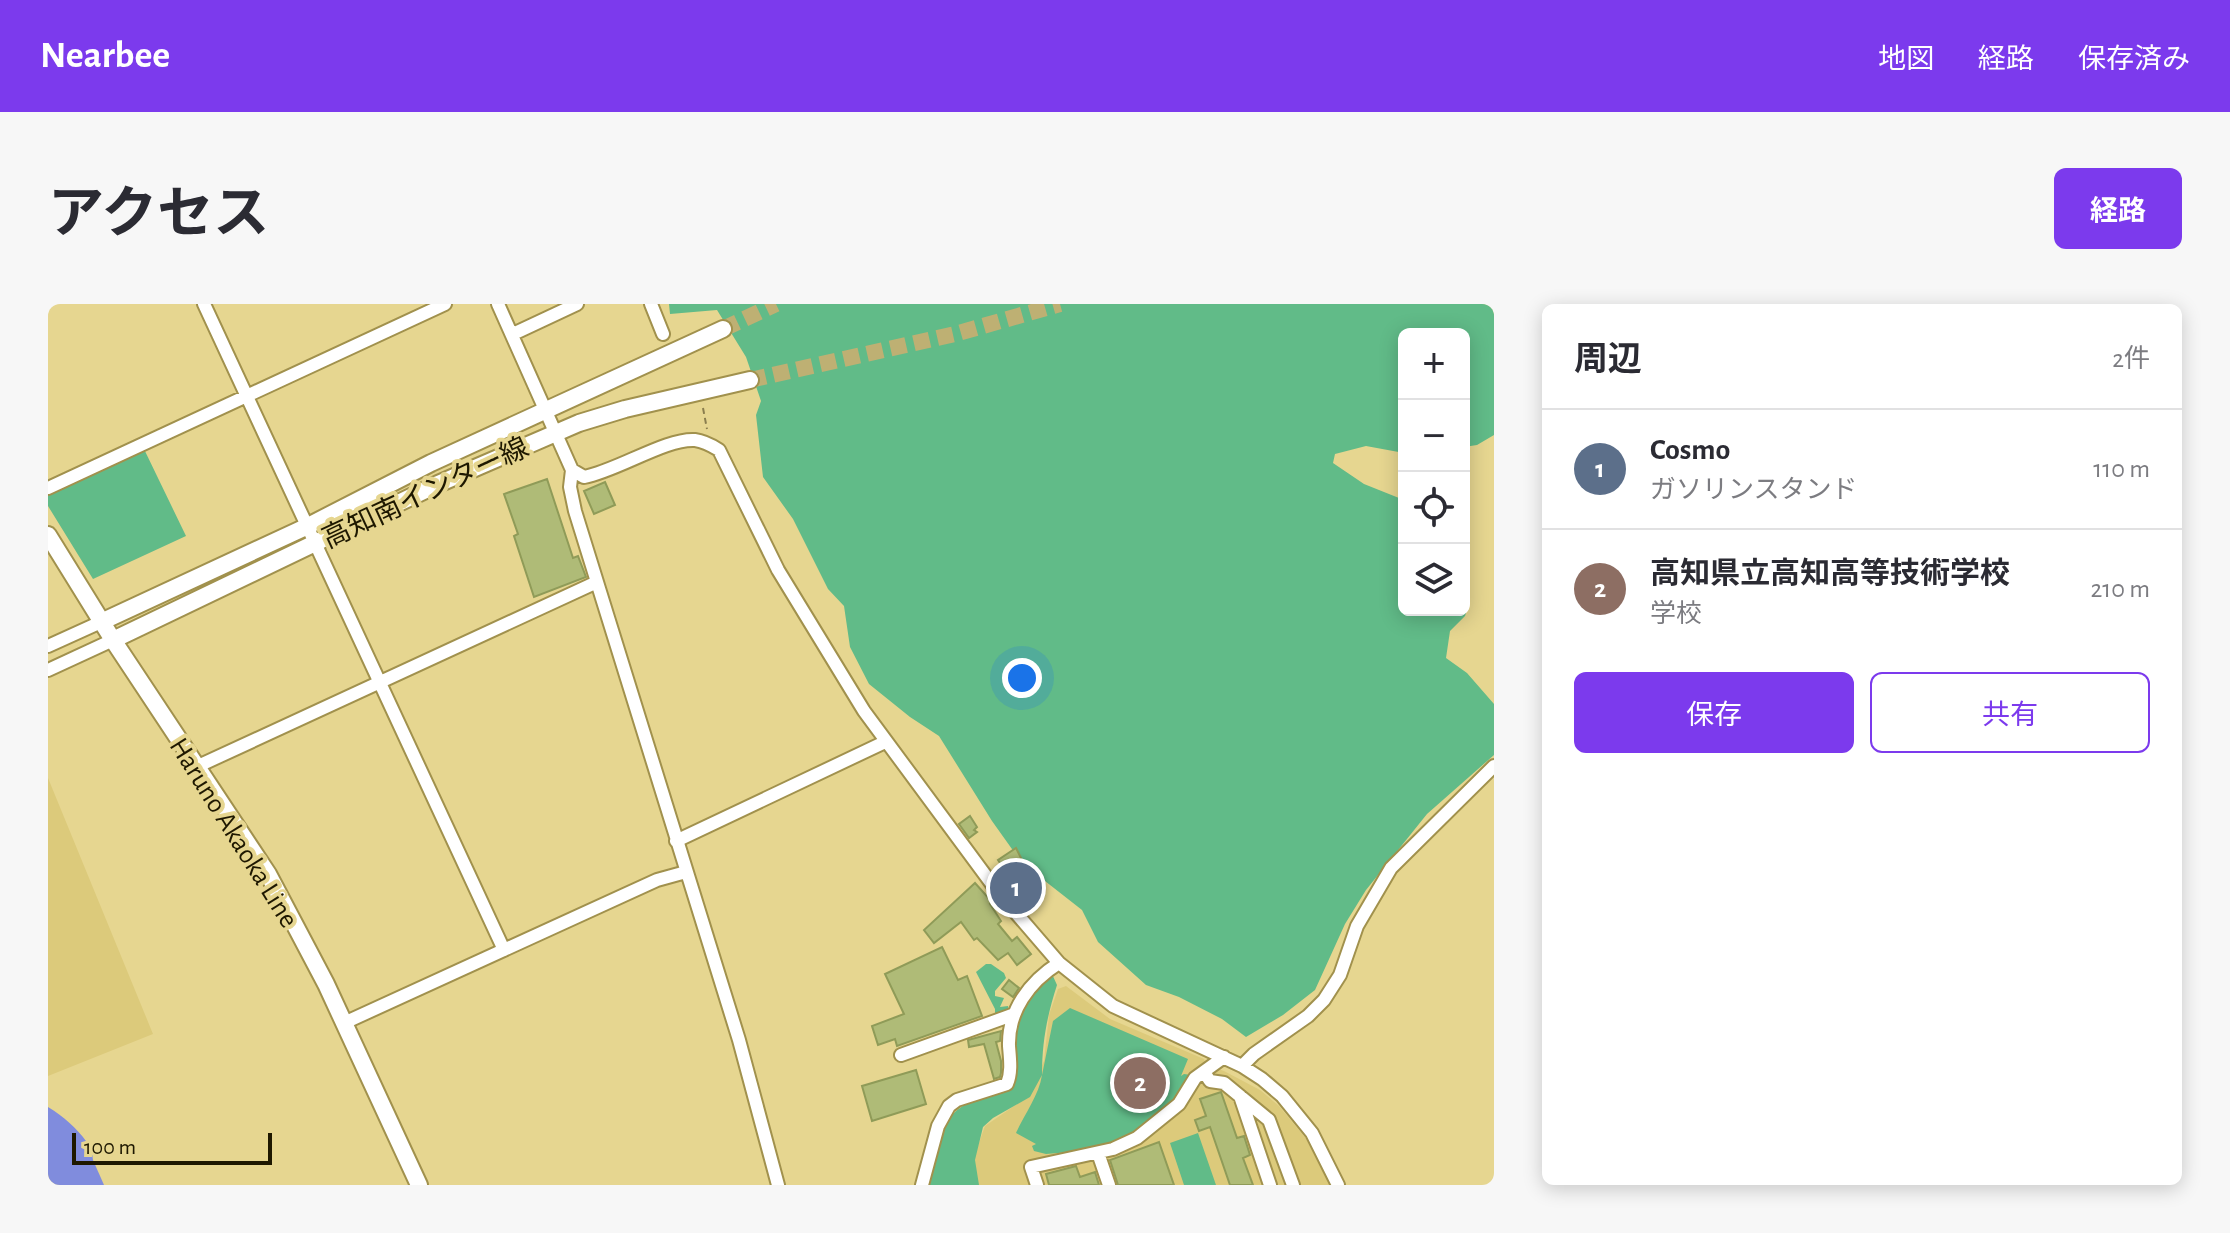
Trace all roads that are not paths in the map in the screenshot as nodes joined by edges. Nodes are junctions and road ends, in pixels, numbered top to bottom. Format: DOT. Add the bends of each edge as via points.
graph roads {
  1 [pos="204,304"];
  2 [pos="445,304"];
  3 [pos="498,304"];
  4 [pos="577,304"];
  5 [pos="651,304"];
  6 [pos="723,329"];
  7 [pos="513,334"];
  8 [pos="663,334"];
  9 [pos="750,380"];
  10 [pos="247,396"];
  11 [pos="547,410"];
  12 [pos="556,432"];
  13 [pos="572,470"];
  14 [pos="48,488"];
  15 [pos="308,526"];
  16 [pos="48,535"];
  17 [pos="316,542"];
  18 [pos="597,582"];
  19 [pos="101,622"];
  20 [pos="113,640"];
  21 [pos="48,646"];
  22 [pos="48,670"];
  23 [pos="381,680"];
  24 [pos="885,742"];
  25 [pos="1494,766"];
  26 [pos="196,767"];
  27 [pos="676,841"];
  28 [pos="686,872"];
  29 [pos="504,950"];
  30 [pos="1059,963"];
  31 [pos="1012,1015"];
  32 [pos="344,1023"];
  33 [pos="901,1055"];
  34 [pos="1224,1057"];
  35 [pos="1242,1066"];
  36 [pos="1199,1075"];
  37 [pos="1240,1096"];
  38 [pos="1098,1153"];
  39 [pos="419,1185"];
  40 [pos="778,1185"];
  41 [pos="922,1185"];
  42 [pos="1037,1185"];
  43 [pos="1109,1185"];
  44 [pos="1270,1185"];
  45 [pos="1293,1185"];
  46 [pos="1338,1185"];
  1 -- 10 [label="street"];
  2 -- 10 [label="street"];
  3 -- 7 [label="street"];
  4 -- 7 [label="street"];
  5 -- 8 [label="street"];
  6 -- 11 [label="main road, 高知南インター線"];
  7 -- 11 [label="street"];
  9 -- 12 [label="main road, 高知南インター線" via="625,409"];
  10 -- 14 [label="street"];
  10 -- 15 [label="street"];
  11 -- 12 [label="street"];
  11 -- 15 [label="main road, 高知南インター線"];
  12 -- 13 [label="street"];
  12 -- 17 [label="main road, 高知南インター線"];
  13 -- 18 [label="street" via="575,511"];
  13 -- 24 [label="street" via="584,477 601,474 693,440 719,450 778,570"];
  15 -- 17 [label="street"];
  15 -- 19 [label="main road, 高知南インター線"];
  16 -- 19 [label="main road, Haruno Akaoka Line"];
  17 -- 20 [label="main road, 高知南インター線"];
  17 -- 23 [label="street"];
  18 -- 23 [label="street"];
  18 -- 27 [label="street"];
  19 -- 20 [label="main road, Haruno Akaoka Line"];
  19 -- 21 [label="street"];
  20 -- 22 [label="street"];
  20 -- 26 [label="main road, Haruno Akaoka Line"];
  23 -- 26 [label="street"];
  23 -- 29 [label="street"];
  24 -- 27 [label="street"];
  24 -- 30 [label="street" via="997,891"];
  25 -- 35 [label="street" via="1391,868 1357,926 1340,975 1324,1000"];
  26 -- 32 [label="main road, Haruno Akaoka Line" via="268,874"];
  27 -- 28 [label="street"];
  28 -- 29 [label="street" via="657,880"];
  28 -- 40 [label="street"];
  29 -- 32 [label="street"];
  30 -- 31 [label="street" via="1031,987"];
  30 -- 34 [label="street" via="1113,1006"];
  31 -- 33 [label="street"];
  31 -- 41 [label="street" via="1009,1079 949,1106"];
  32 -- 39 [label="main road, Haruno Akaoka Line"];
  34 -- 35 [label="street"];
  34 -- 36 [label="street"];
  35 -- 46 [label="street" via="1301,1118"];
  36 -- 37 [label="street" via="1224,1083"];
  36 -- 38 [label="street" via="1160,1122 1137,1138"];
  37 -- 44 [label="street"];
  37 -- 45 [label="street" via="1269,1120"];
  38 -- 42 [label="street" via="1031,1167"];
  38 -- 43 [label="street"];
}
